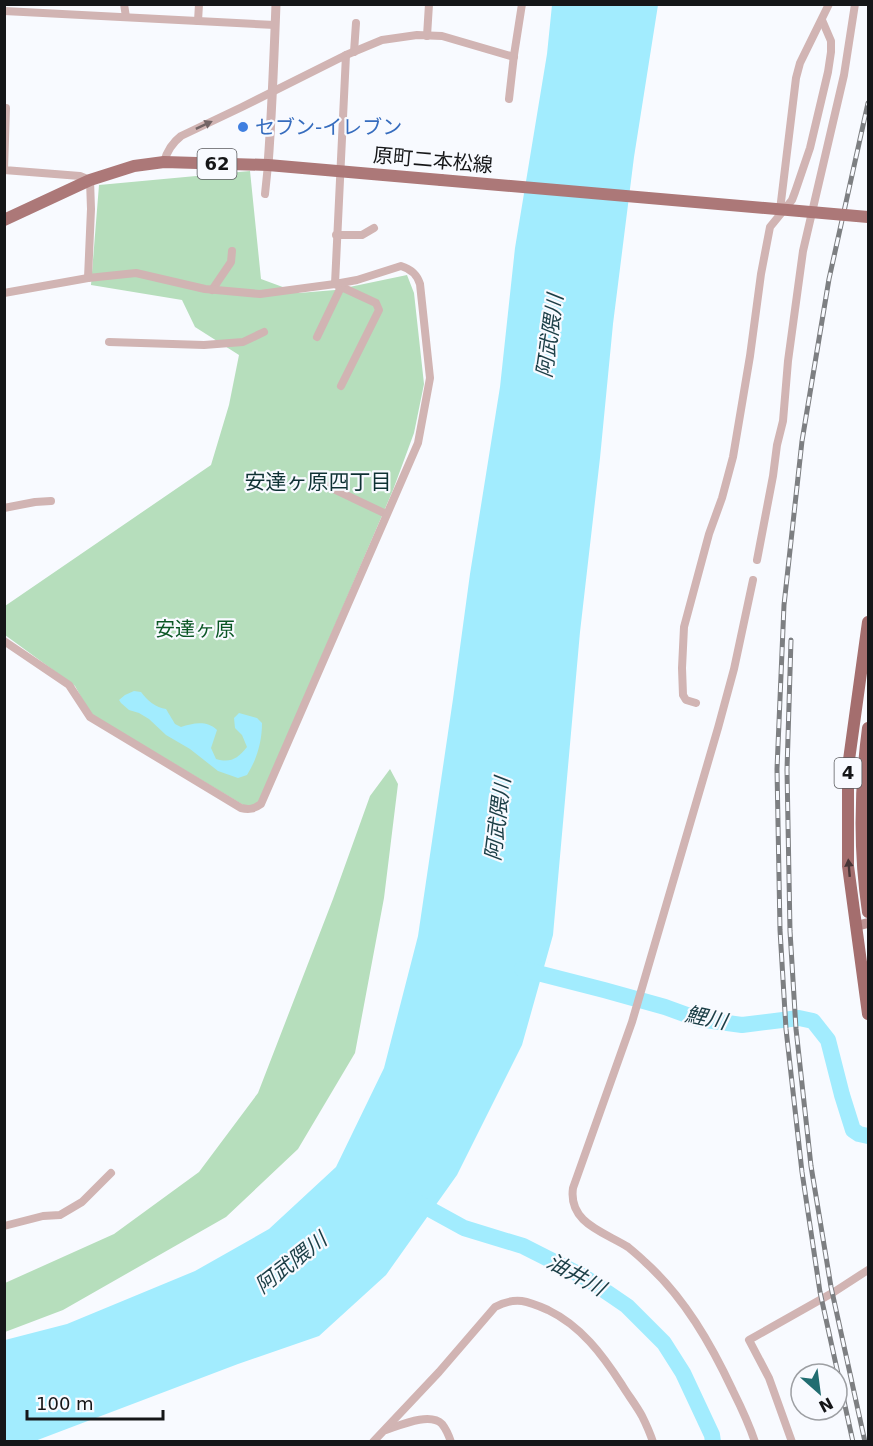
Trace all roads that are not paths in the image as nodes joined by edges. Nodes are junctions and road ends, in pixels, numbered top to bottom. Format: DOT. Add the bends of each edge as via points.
graph roads {
  1 [pos="199,4"];
  2 [pos="276,4"];
  3 [pos="429,4"];
  4 [pos="522,4"];
  5 [pos="829,4"];
  6 [pos="855,4"];
  7 [pos="126,10"];
  8 [pos="4,11"];
  9 [pos="822,20"];
  10 [pos="198,21"];
  11 [pos="356,23"];
  12 [pos="275,25"];
  13 [pos="427,36"];
  14 [pos="350,53"];
  15 [pos="514,57"];
  16 [pos="273,90"];
  17 [pos="509,99"];
  18 [pos="6,108"];
  19 [pos="164,162"];
  20 [pos="268,165"];
  21 [pos="340,171"];
  22 [pos="90,180"];
  23 [pos="265,194"];
  24 [pos="780,210"];
  25 [pos="868,217"];
  26 [pos="4,220"];
  27 [pos="374,228"];
  28 [pos="336,235"];
  29 [pos="232,251"];
  30 [pos="88,278"];
  31 [pos="338,286"];
  32 [pos="212,290"];
  33 [pos="4,293"];
  34 [pos="264,332"];
  35 [pos="317,337"];
  36 [pos="108,342"];
  37 [pos="341,387"];
  38 [pos="325,485"];
  39 [pos="51,501"];
  40 [pos="4,508"];
  41 [pos="386,514"];
  42 [pos="757,560"];
  43 [pos="753,580"];
  44 [pos="868,622"];
  45 [pos="4,641"];
  46 [pos="696,703"];
  47 [pos="868,728"];
  48 [pos="868,912"];
  49 [pos="868,923"];
  50 [pos="856,926"];
  51 [pos="868,1014"];
  52 [pos="111,1173"];
  53 [pos="4,1226"];
  54 [pos="868,1270"];
  55 [pos="385,1430"];
  56 [pos="373,1442"];
  57 [pos="451,1442"];
  58 [pos="653,1442"];
  59 [pos="755,1442"];
  60 [pos="792,1442"];
  1 -- 10 [label="street"];
  2 -- 12 [label="street"];
  3 -- 13 [label="street"];
  4 -- 15 [label="street"];
  5 -- 9 [label="street"];
  6 -- 42 [label="street" via="844,75 803,251 783,421"];
  7 -- 8 [label="street"];
  7 -- 10 [label="street"];
  9 -- 24 [label="street" via="798,69"];
  9 -- 46 [label="street" via="831,41 823,94 792,200 770,227 733,457 684,627 683,695"];
  10 -- 12 [label="street"];
  11 -- 14 [label="street"];
  12 -- 16 [label="street"];
  13 -- 14 [label="street" via="382,40"];
  13 -- 15 [label="street" via="442,36"];
  14 -- 16 [label="street"];
  14 -- 21 [label="street"];
  15 -- 17 [label="street"];
  19 -- 16 [label="street, one-way" via="166,153 181,136"];
  16 -- 20 [label="street"];
  18 -- 22 [label="street" via="4,170"];
  19 -- 20 [label="main road, 原町二本松線 / 62"];
  19 -- 22 [label="main road, 原町二本松線 / 62" via="134,166"];
  20 -- 21 [label="main road, 原町二本松線 / 62"];
  20 -- 23 [label="street"];
  21 -- 24 [label="main road, 原町二本松線 / 62, bridge"];
  21 -- 28 [label="street"];
  22 -- 26 [label="main road, 原町二本松線 / 62"];
  22 -- 30 [label="street"];
  24 -- 25 [label="main road, 原町二本松線 / 62, bridge"];
  27 -- 28 [label="street" via="362,235"];
  28 -- 31 [label="street"];
  29 -- 32 [label="street" via="231,262"];
  30 -- 32 [label="street" via="136,273"];
  30 -- 33 [label="street"];
  31 -- 32 [label="street" via="260,294"];
  31 -- 35 [label="street"];
  31 -- 37 [label="street" via="376,303 379,310"];
  31 -- 41 [label="street" via="401,266 419,279 430,382 418,442"];
  34 -- 36 [label="street" via="243,342 204,345"];
  38 -- 41 [label="street"];
  39 -- 40 [label="street"];
  41 -- 45 [label="street" via="256,808 241,808 90,717 69,685"];
  43 -- 59 [label="street" via="734,669 705,773 632,1022 572,1198 579,1217 629,1248 680,1299 721,1364"];
  50 -- 44 [label="highway, 4, one-way" via="848,866 848,767"];
  47 -- 48 [label="highway, 4" via="862,798"];
  49 -- 50 [label="main road"];
  50 -- 51 [label="highway, 4"];
  52 -- 53 [label="street" via="82,1202 60,1215"];
  54 -- 60 [label="street" via="749,1340 769,1378"];
  55 -- 56 [label="street"];
  55 -- 57 [label="street" via="435,1420"];
  55 -- 58 [label="street" via="495,1307 514,1300 535,1304 580,1331 609,1365 642,1416"];
}
